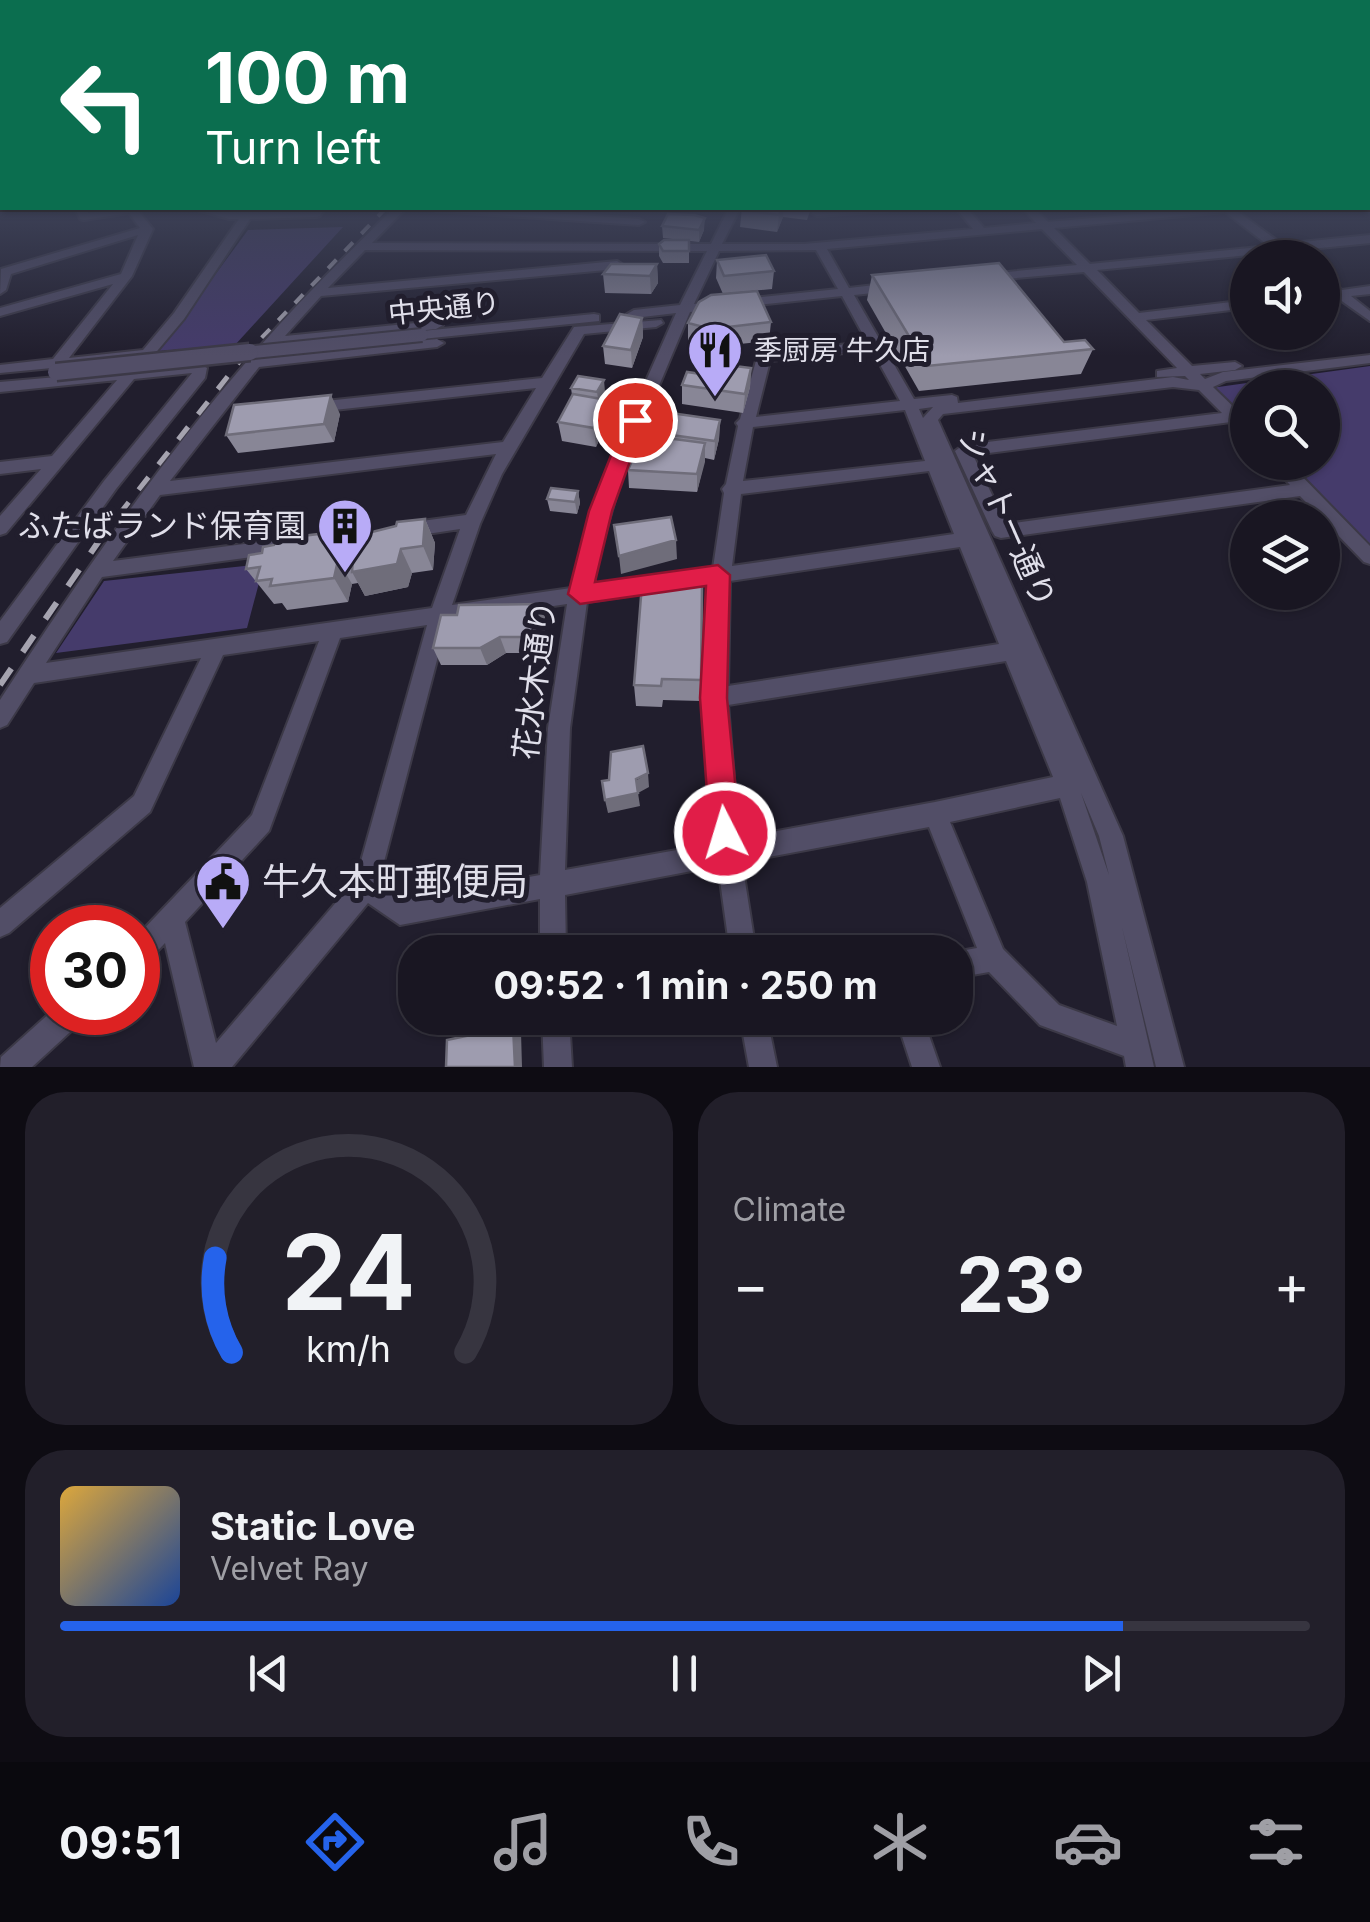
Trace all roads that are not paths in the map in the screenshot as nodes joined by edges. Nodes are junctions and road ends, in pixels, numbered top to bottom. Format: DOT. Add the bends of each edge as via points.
graph roads {
  1 [pos="54,257"];
  2 [pos="135,257"];
  3 [pos="217,257"];
  4 [pos="350,257"];
  5 [pos="622,257"];
  6 [pos="710,257"];
  7 [pos="826,257"];
  8 [pos="1076,257"];
  9 [pos="1195,257"];
  10 [pos="617,265"];
  11 [pos="1087,268"];
  12 [pos="3,272"];
  13 [pos="126,276"];
  14 [pos="976,279"];
  15 [pos="609,280"];
  16 [pos="902,286"];
  17 [pos="0,290"];
  18 [pos="1370,290"];
  19 [pos="846,292"];
  20 [pos="316,293"];
  21 [pos="1340,294"];
  22 [pos="1230,306"];
  23 [pos="686,308"];
  24 [pos="0,312"];
  25 [pos="1370,316"];
  26 [pos="1135,317"];
  27 [pos="575,320"];
  28 [pos="656,323"];
  29 [pos="270,342"];
  30 [pos="876,345"];
  31 [pos="1370,350"];
  32 [pos="147,354"];
  33 [pos="1370,359"];
  34 [pos="252,363"];
  35 [pos="56,367"];
  36 [pos="0,369"];
  37 [pos="1188,372"];
  38 [pos="131,374"];
  39 [pos="0,377"];
  40 [pos="548,382"];
  41 [pos="0,386"];
  42 [pos="1202,386"];
  43 [pos="910,405"];
  44 [pos="301,409"];
  45 [pos="1230,413"];
  46 [pos="1230,416"];
  47 [pos="225,417"];
  48 [pos="206,419"];
  49 [pos="744,423"];
  50 [pos="508,447"];
  51 [pos="58,461"];
  52 [pos="936,465"];
  53 [pos="0,468"];
  54 [pos="1295,480"];
  55 [pos="156,489"];
  56 [pos="730,489"];
  57 [pos="1304,489"];
  58 [pos="472,521"];
  59 [pos="0,528"];
  60 [pos="394,532"];
  61 [pos="966,539"];
  62 [pos="295,544"];
  63 [pos="1370,557"];
  64 [pos="99,570"];
  65 [pos="718,575"];
  66 [pos="580,594"];
  67 [pos="440,614"];
  68 [pos="333,630"];
  69 [pos="0,636"];
  70 [pos="217,647"];
  71 [pos="1012,651"];
  72 [pos="27,675"];
  73 [pos="714,698"];
  74 [pos="0,718"];
  75 [pos="1067,785"];
  76 [pos="935,814"];
  77 [pos="727,852"];
  78 [pos="552,885"];
  79 [pos="366,886"];
  80 [pos="172,922"];
  81 [pos="0,924"];
  82 [pos="160,933"];
  83 [pos="553,935"];
  84 [pos="740,935"];
  85 [pos="994,958"];
  86 [pos="973,962"];
  87 [pos="46,1035"];
  88 [pos="557,1035"];
  89 [pos="757,1035"];
  90 [pos="916,1035"];
  91 [pos="1138,1057"];
  92 [pos="11,1067"];
  93 [pos="211,1067"];
  94 [pos="558,1067"];
  95 [pos="764,1067"];
  96 [pos="926,1067"];
  97 [pos="1170,1067"];
  1 -- 12 [label="street"];
  2 -- 13 [label="street"];
  3 -- 32 [label="street"];
  4 -- 20 [label="street"];
  5 -- 10 [label="street"];
  6 -- 23 [label="street, 花水木通り"];
  7 -- 19 [label="street"];
  8 -- 11 [label="street"];
  9 -- 11 [label="street"];
  10 -- 15 [label="street"];
  10 -- 20 [label="street"];
  11 -- 14 [label="street"];
  11 -- 26 [label="street"];
  12 -- 17 [label="street"];
  13 -- 24 [label="street"];
  13 -- 35 [label="street"];
  16 -- 19 [label="street, 中央通り"];
  18 -- 21 [label="street"];
  19 -- 23 [label="street, 中央通り"];
  19 -- 30 [label="street"];
  20 -- 29 [label="street"];
  21 -- 25 [label="street"];
  22 -- 26 [label="street"];
  23 -- 27 [label="street, 中央通り"];
  23 -- 66 [label="street, 花水木通り" via="621,452"];
  26 -- 37 [label="street"];
  27 -- 29 [label="street" via="547,314"];
  27 -- 34 [label="street" via="549,331"];
  27 -- 35 [label="street, 中央通り, bridge"];
  28 -- 40 [label="street" via="579,330"];
  29 -- 34 [label="street"];
  30 -- 43 [label="street"];
  30 -- 49 [label="street" via="764,357"];
  31 -- 37 [label="street"];
  32 -- 35 [label="street"];
  32 -- 38 [label="street"];
  33 -- 42 [label="street, シャトー通り" via="1223,377"];
  34 -- 48 [label="street"];
  35 -- 36 [label="street"];
  35 -- 39 [label="street, 中央通り"];
  37 -- 42 [label="street"];
  37 -- 43 [label="street"];
  38 -- 41 [label="street"];
  38 -- 51 [label="street"];
  38 -- 69 [label="street" via="200,368"];
  40 -- 44 [label="street"];
  40 -- 50 [label="street"];
  42 -- 45 [label="street"];
  42 -- 97 [label="street, シャトー通り" via="1173,382 978,405 938,410 930,419 1111,836"];
  43 -- 49 [label="street"];
  43 -- 52 [label="street"];
  46 -- 57 [label="street" via="963,452 1001,530"];
  47 -- 48 [label="street"];
  48 -- 55 [label="street"];
  49 -- 56 [label="street"];
  50 -- 55 [label="street"];
  50 -- 58 [label="street"];
  51 -- 53 [label="street"];
  51 -- 59 [label="street"];
  52 -- 56 [label="street"];
  52 -- 61 [label="street"];
  54 -- 57 [label="street"];
  55 -- 64 [label="street"];
  56 -- 65 [label="street"];
  57 -- 63 [label="street"];
  58 -- 60 [label="street"];
  58 -- 67 [label="street"];
  61 -- 65 [label="street"];
  61 -- 71 [label="street"];
  62 -- 64 [label="street"];
  64 -- 72 [label="street"];
  65 -- 66 [label="street"];
  65 -- 73 [label="street"];
  66 -- 67 [label="street"];
  66 -- 78 [label="street, 花水木通り" via="566,676"];
  67 -- 68 [label="street"];
  67 -- 79 [label="street"];
  68 -- 70 [label="street"];
  68 -- 80 [label="street" via="262,823"];
  70 -- 72 [label="street"];
  70 -- 81 [label="street" via="142,804"];
  71 -- 73 [label="street"];
  71 -- 75 [label="street"];
  72 -- 74 [label="street"];
  73 -- 77 [label="street"];
  75 -- 76 [label="street"];
  75 -- 91 [label="street" via="1099,882"];
  76 -- 77 [label="street"];
  76 -- 85 [label="street"];
  77 -- 78 [label="street"];
  77 -- 84 [label="street"];
  78 -- 79 [label="street" via="400,913"];
  78 -- 83 [label="street, 花水木通り"];
  79 -- 93 [label="street"];
  80 -- 82 [label="street"];
  80 -- 93 [label="street"];
  85 -- 86 [label="street"];
  85 -- 91 [label="street" via="1050,1015"];
  87 -- 92 [label="street"];
  88 -- 94 [label="street"];
  89 -- 95 [label="street"];
  90 -- 96 [label="street"];
}
